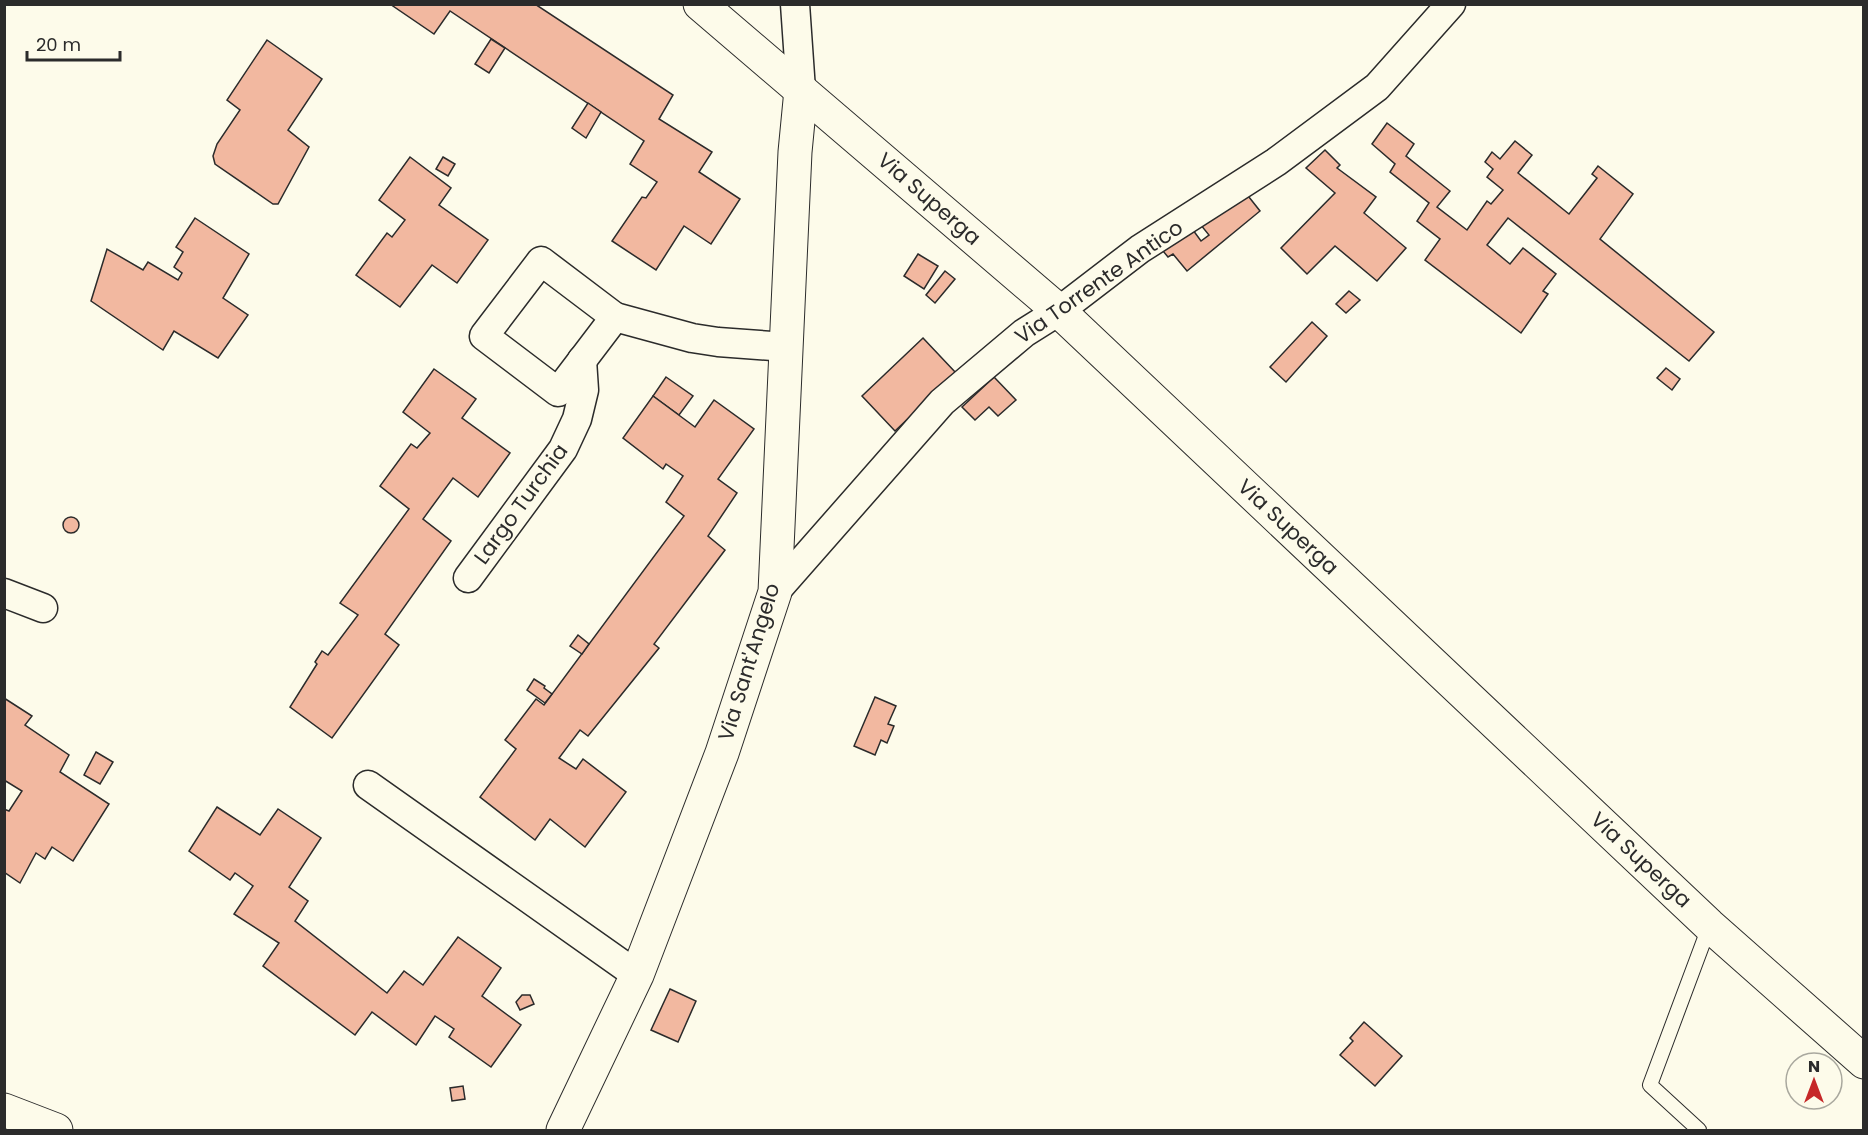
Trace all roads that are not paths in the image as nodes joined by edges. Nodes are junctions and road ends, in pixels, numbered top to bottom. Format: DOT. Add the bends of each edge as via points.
graph roads {
  1 [pos="700,4"];
  2 [pos="795,4"];
  3 [pos="1451,4"];
  4 [pos="801,90"];
  5 [pos="1059,311"];
  6 [pos="615,317"];
  7 [pos="786,347"];
  8 [pos="582,360"];
  9 [pos="468,578"];
  10 [pos="775,592"];
  11 [pos="4,593"];
  12 [pos="43,608"];
  13 [pos="368,785"];
  14 [pos="1709,925"];
  15 [pos="637,975"];
  16 [pos="1863,1062"];
  17 [pos="4,1110"];
  18 [pos="56,1131"];
  19 [pos="563,1131"];
  20 [pos="1699,1131"];
  1 -- 4 [label="main road, Via Superga"];
  2 -- 4 [label="street"];
  3 -- 5 [label="street, Via Torrente Antico" via="1377,87 1276,162 1140,249"];
  4 -- 5 [label="main road, Via Superga"];
  4 -- 7 [label="main road, Via Sant'Angelo"];
  5 -- 10 [label="street, Via Torrente Antico" via="1024,333 942,402"];
  5 -- 14 [label="main road, Via Superga"];
  6 -- 7 [label="street" via="692,338"];
  6 -- 8 [label="street"];
  6 -- 8 [label="street" via="541,261 484,336 558,392"];
  7 -- 10 [label="main road, Via Sant'Angelo"];
  8 -- 9 [label="street, Largo Turchia" via="584,390 577,419 563,449"];
  10 -- 15 [label="main road, Via Sant'Angelo" via="722,753"];
  11 -- 12 [label="street"];
  13 -- 15 [label="street"];
  14 -- 16 [label="main road, Via Superga"];
  14 -- 20 [label="lane" via="1650,1085"];
  15 -- 19 [label="main road, Via Sant'Angelo"];
  17 -- 18 [label="main road"];
}
